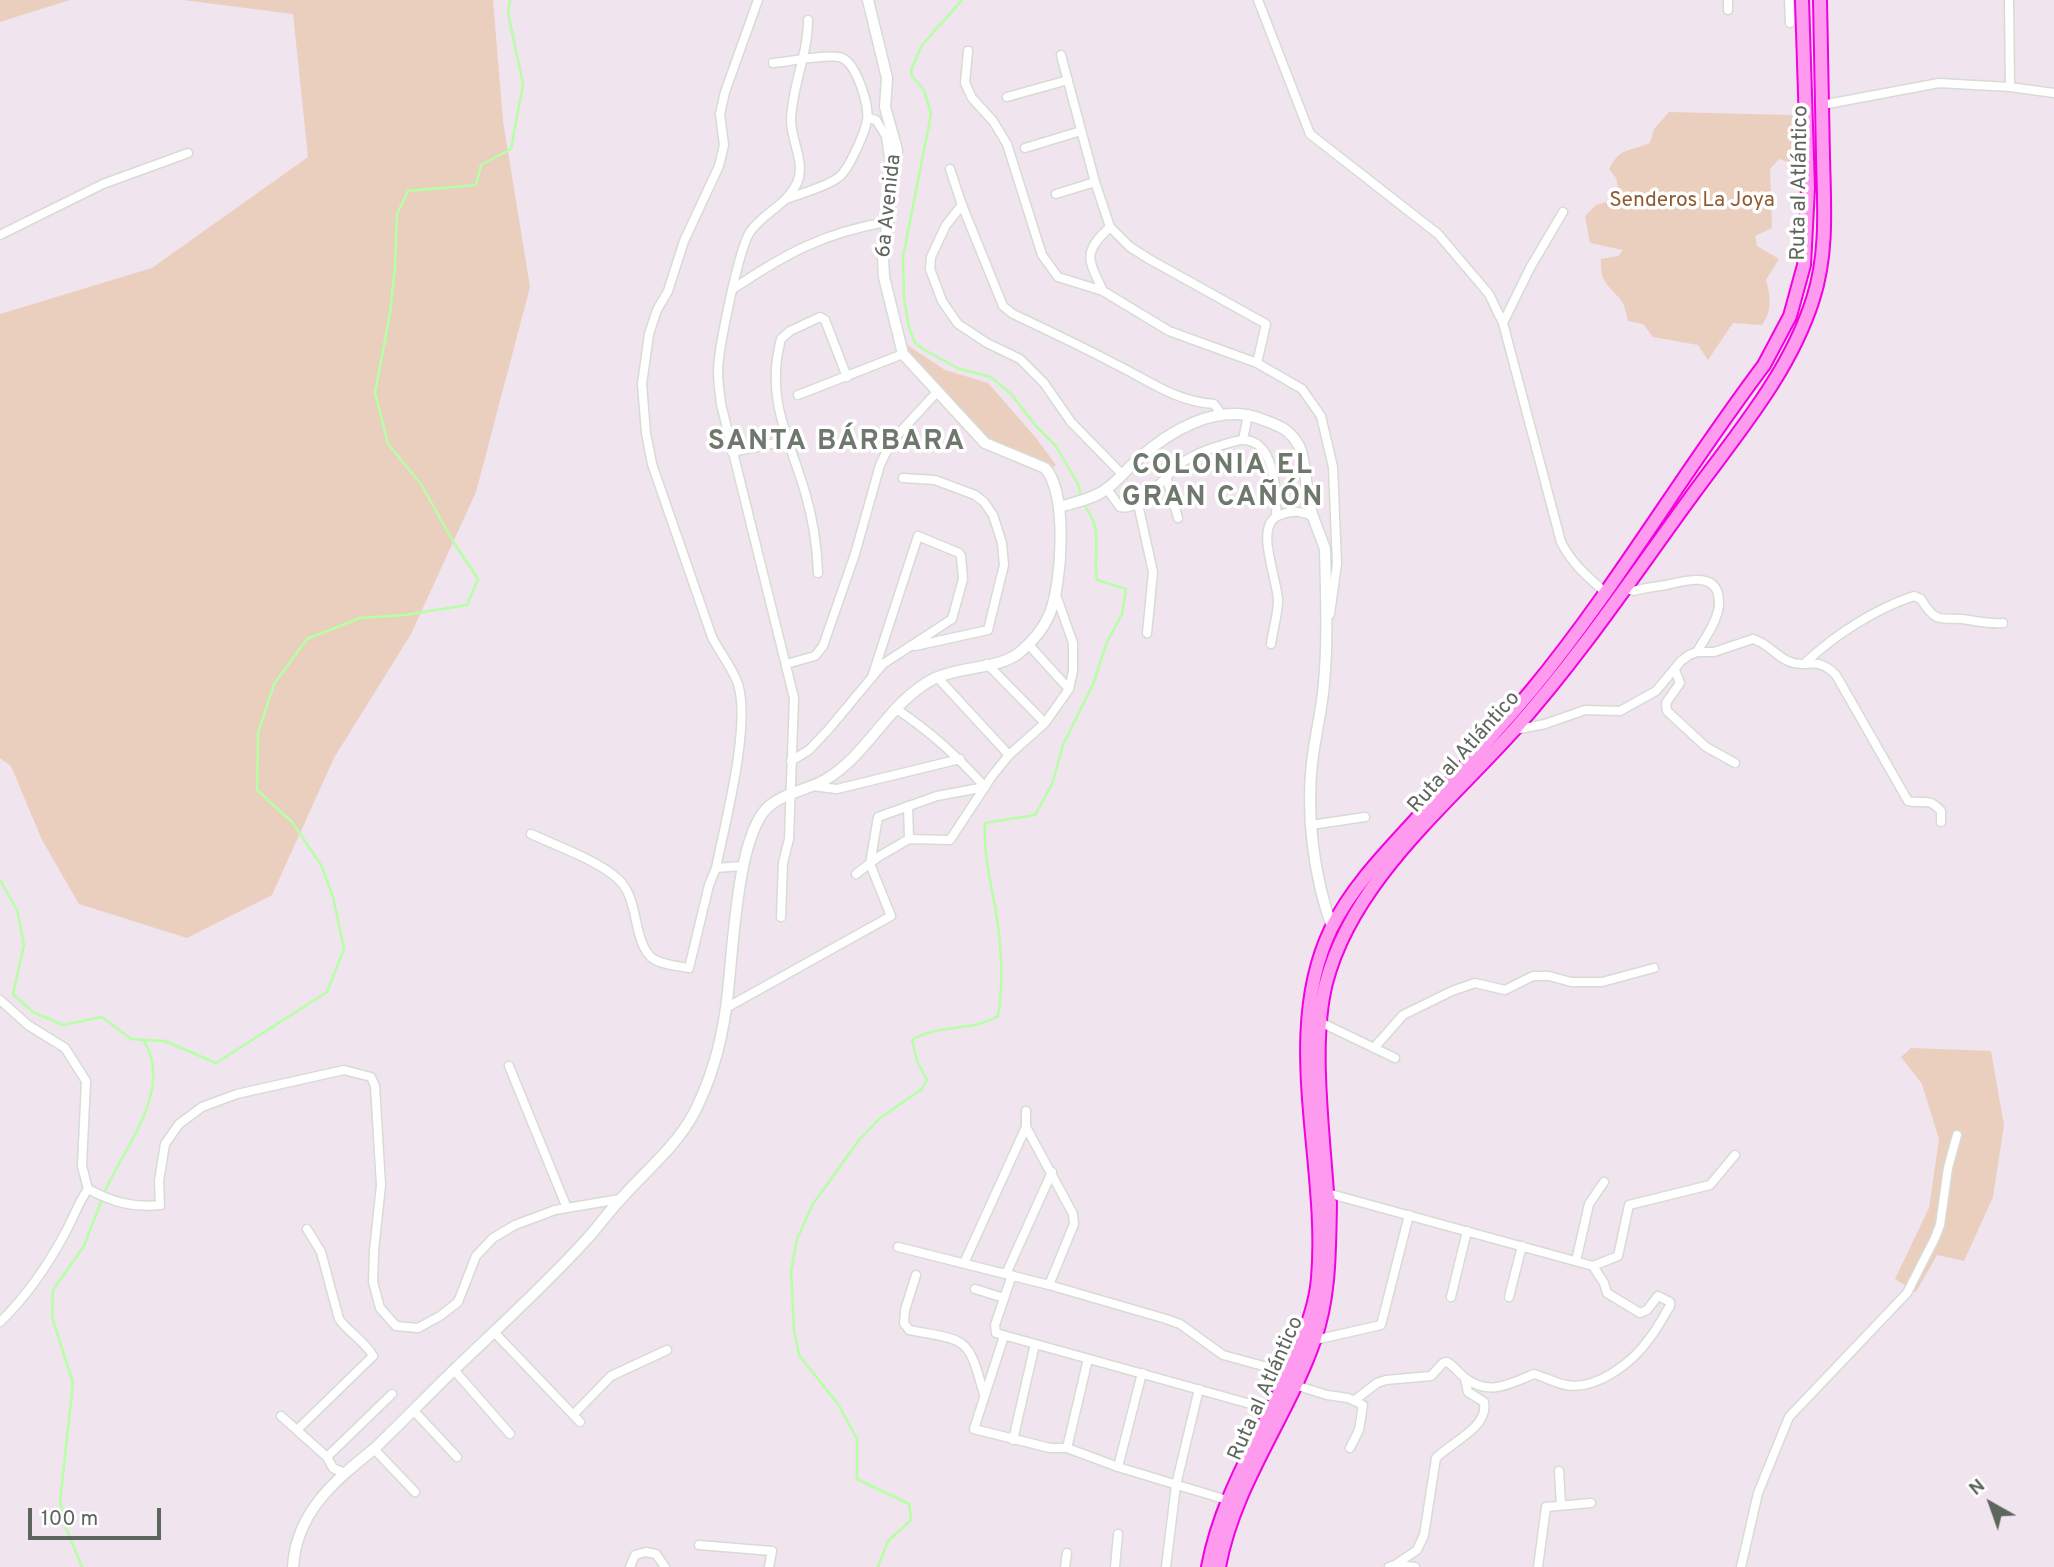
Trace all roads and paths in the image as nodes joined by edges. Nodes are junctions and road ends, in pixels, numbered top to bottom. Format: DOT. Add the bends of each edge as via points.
graph roads {
  1 [pos="758,0"];
  2 [pos="867,0"];
  3 [pos="1728,0"];
  4 [pos="1789,0"];
  5 [pos="1802,0"];
  6 [pos="1820,0"];
  7 [pos="2009,0"];
  8 [pos="1258,1"];
  9 [pos="1728,10"];
  10 [pos="808,20"];
  11 [pos="1790,23"];
  12 [pos="968,51"];
  13 [pos="1061,55"];
  14 [pos="801,60"];
  15 [pos="773,63"];
  16 [pos="1068,80"];
  17 [pos="2010,87"];
  18 [pos="2054,93"];
  19 [pos="1007,97"];
  20 [pos="1822,105"];
  21 [pos="868,118"];
  22 [pos="1082,131"];
  23 [pos="1025,148"];
  24 [pos="188,153"];
  25 [pos="950,169"];
  26 [pos="1095,182"];
  27 [pos="892,184"];
  28 [pos="1056,194"];
  29 [pos="789,198"];
  30 [pos="962,205"];
  31 [pos="1563,212"];
  32 [pos="886,222"];
  33 [pos="1110,227"];
  34 [pos="0,235"];
  35 [pos="733,289"];
  36 [pos="1103,291"];
  37 [pos="1503,323"];
  38 [pos="903,354"];
  39 [pos="1257,363"];
  40 [pos="847,377"];
  41 [pos="937,392"];
  42 [pos="799,395"];
  43 [pos="1248,414"];
  44 [pos="1222,415"];
  45 [pos="1243,440"];
  46 [pos="786,441"];
  47 [pos="732,452"];
  48 [pos="1122,474"];
  49 [pos="1166,477"];
  50 [pos="903,478"];
  51 [pos="1107,489"];
  52 [pos="1138,504"];
  53 [pos="1064,506"];
  54 [pos="1276,516"];
  55 [pos="1312,516"];
  56 [pos="1178,518"];
  57 [pos="818,573"];
  58 [pos="1626,589"];
  59 [pos="1055,592"];
  60 [pos="1606,593"];
  61 [pos="2003,624"];
  62 [pos="1147,633"];
  63 [pos="1028,644"];
  64 [pos="1271,644"];
  65 [pos="1326,645"];
  66 [pos="909,647"];
  67 [pos="1697,652"];
  68 [pos="1806,662"];
  69 [pos="786,664"];
  70 [pos="987,664"];
  71 [pos="1675,670"];
  72 [pos="872,677"];
  73 [pos="937,677"];
  74 [pos="1069,689"];
  75 [pos="895,708"];
  76 [pos="1045,723"];
  77 [pos="1514,730"];
  78 [pos="1009,755"];
  79 [pos="960,759"];
  80 [pos="792,761"];
  81 [pos="1735,763"];
  82 [pos="811,786"];
  83 [pos="985,787"];
  84 [pos="791,794"];
  85 [pos="908,806"];
  86 [pos="1366,817"];
  87 [pos="1941,822"];
  88 [pos="1311,825"];
  89 [pos="531,834"];
  90 [pos="909,839"];
  91 [pos="870,864"];
  92 [pos="742,866"];
  93 [pos="716,868"];
  94 [pos="856,874"];
  95 [pos="781,917"];
  96 [pos="1332,927"];
  97 [pos="1654,968"];
  98 [pos="0,1000"];
  99 [pos="726,1008"];
  100 [pos="1320,1022"];
  101 [pos="1374,1048"];
  102 [pos="1395,1058"];
  103 [pos="509,1066"];
  104 [pos="1026,1111"];
  105 [pos="1026,1127"];
  106 [pos="1957,1135"];
  107 [pos="1735,1155"];
  108 [pos="1052,1172"];
  109 [pos="1604,1182"];
  110 [pos="88,1189"];
  111 [pos="1327,1193"];
  112 [pos="620,1199"];
  113 [pos="567,1208"];
  114 [pos="1409,1215"];
  115 [pos="307,1229"];
  116 [pos="1467,1231"];
  117 [pos="1522,1246"];
  118 [pos="898,1247"];
  119 [pos="1576,1261"];
  120 [pos="964,1263"];
  121 [pos="1592,1266"];
  122 [pos="916,1275"];
  123 [pos="1009,1275"];
  124 [pos="1049,1285"];
  125 [pos="975,1289"];
  126 [pos="1451,1297"];
  127 [pos="1509,1297"];
  128 [pos="1004,1298"];
  129 [pos="0,1322"];
  130 [pos="494,1332"];
  131 [pos="1004,1336"];
  132 [pos="1315,1340"];
  133 [pos="1035,1345"];
  134 [pos="667,1350"];
  135 [pos="1088,1359"];
  136 [pos="454,1370"];
  137 [pos="1142,1373"];
  138 [pos="1292,1379"];
  139 [pos="1465,1379"];
  140 [pos="1199,1389"];
  141 [pos="392,1394"];
  142 [pos="984,1395"];
  143 [pos="1355,1400"];
  144 [pos="1272,1410"];
  145 [pos="414,1411"];
  146 [pos="573,1415"];
  147 [pos="281,1416"];
  148 [pos="580,1422"];
  149 [pos="297,1430"];
  150 [pos="510,1434"];
  151 [pos="1013,1440"];
  152 [pos="1067,1448"];
  153 [pos="1350,1448"];
  154 [pos="374,1449"];
  155 [pos="327,1457"];
  156 [pos="457,1457"];
  157 [pos="1118,1467"];
  158 [pos="1559,1471"];
  159 [pos="344,1473"];
  160 [pos="1176,1485"];
  161 [pos="415,1492"];
  162 [pos="1227,1500"];
  163 [pos="1591,1503"];
  164 [pos="1561,1505"];
  165 [pos="1118,1534"];
  166 [pos="699,1545"];
  167 [pos="1067,1553"];
  168 [pos="1392,1566"];
  169 [pos="293,1567"];
  170 [pos="630,1567"];
  171 [pos="665,1567"];
  172 [pos="769,1567"];
  173 [pos="1065,1567"];
  174 [pos="1115,1567"];
  175 [pos="1166,1567"];
  176 [pos="1208,1567"];
  177 [pos="1219,1567"];
  178 [pos="1415,1567"];
  179 [pos="1538,1567"];
  180 [pos="1741,1567"];
  1 -- 93 [label="street" via="725,92 719,166 657,310 642,384 652,464 712,637 739,687 738,753"];
  2 -- 27 [label="street, 6a Avenida" via="887,78 885,107 895,137"];
  3 -- 9 [label="street"];
  4 -- 11 [label="street"];
  5 -- 60 [label="highway, Ruta al Atlántico" via="1808,188 1804,265 1790,316 1764,365"];
  6 -- 20 [label="highway, Ruta al Atlántico"];
  7 -- 17 [label="street"];
  8 -- 37 [label="street" via="1310,134 1438,234 1489,294"];
  10 -- 14 [label="street" via="808,41"];
  12 -- 36 [label="street" via="965,83 1007,144 1045,261 1058,277"];
  13 -- 16 [label="street"];
  14 -- 15 [label="street"];
  14 -- 21 [label="street" via="844,58 862,88"];
  14 -- 29 [label="street" via="791,121 799,180"];
  16 -- 19 [label="street"];
  16 -- 22 [label="street"];
  17 -- 18 [label="street"];
  17 -- 20 [label="street" via="1939,83"];
  20 -- 58 [label="highway, Ruta al Atlántico" via="1822,257 1800,335 1776,379"];
  21 -- 27 [label="street" via="876,120 887,136"];
  21 -- 29 [label="street" via="840,177"];
  22 -- 23 [label="street"];
  22 -- 26 [label="street"];
  24 -- 34 [label="street" via="103,184"];
  25 -- 30 [label="street"];
  26 -- 28 [label="street"];
  26 -- 33 [label="street"];
  27 -- 32 [label="street, 6a Avenida"];
  29 -- 35 [label="street" via="747,237"];
  30 -- 44 [label="street" via="1003,306 1173,396 1214,404"];
  30 -- 48 [label="street" via="946,225 931,257 930,269 949,314 987,343 1020,359 1044,383 1071,422"];
  31 -- 37 [label="street"];
  32 -- 35 [label="street" via="804,245"];
  32 -- 38 [label="street, 6a Avenida" via="884,277"];
  33 -- 36 [label="street" via="1089,251"];
  33 -- 39 [label="street" via="1149,259 1266,324"];
  35 -- 47 [label="street" via="718,372"];
  36 -- 39 [label="street" via="1169,331"];
  37 -- 60 [label="street" via="1561,542 1577,567"];
  38 -- 40 [label="street"];
  38 -- 41 [label="street, 6a Avenida"];
  39 -- 65 [label="street" via="1302,389 1321,416 1333,467 1337,564"];
  40 -- 42 [label="street"];
  40 -- 46 [label="street" via="820,317 781,339 776,388"];
  41 -- 53 [label="street, 6a Avenida" via="990,446 1045,468"];
  41 -- 69 [label="street" via="891,442 880,464 823,646 814,656"];
  43 -- 44 [label="street"];
  43 -- 45 [label="street"];
  43 -- 55 [label="street" via="1286,429 1300,448"];
  44 -- 48 [label="street" via="1171,433"];
  45 -- 49 [label="street" via="1203,450"];
  45 -- 54 [label="street" via="1264,450 1274,473"];
  46 -- 47 [label="street"];
  46 -- 57 [label="street" via="809,507"];
  47 -- 69 [label="street"];
  48 -- 51 [label="street"];
  49 -- 52 [label="street"];
  49 -- 56 [label="street"];
  50 -- 66 [label="street" via="935,480 979,498 993,515 1004,555 988,630"];
  51 -- 52 [label="street" via="1123,509"];
  51 -- 53 [label="street"];
  52 -- 62 [label="street" via="1153,572"];
  53 -- 59 [label="street, 6a Avenida"];
  54 -- 55 [label="street" via="1292,511"];
  54 -- 64 [label="street" via="1266,528 1278,603"];
  55 -- 65 [label="street" via="1325,549"];
  58 -- 67 [label="street" via="1689,579 1709,583 1720,602"];
  58 -- 77 [label="highway, Ruta al Atlántico"];
  59 -- 63 [label="street, 6a Avenida" via="1050,613"];
  59 -- 74 [label="street" via="1073,642"];
  60 -- 96 [label="highway, Ruta al Atlántico" via="1531,690 1378,860"];
  61 -- 68 [label="street" via="1950,621 1929,612 1922,599 1914,596 1867,618"];
  63 -- 70 [label="street" via="1016,655"];
  63 -- 74 [label="street"];
  65 -- 88 [label="street" via="1312,764"];
  66 -- 72 [label="street"];
  66 -- 72 [label="street" via="952,619 963,579 958,553 918,536"];
  67 -- 68 [label="street" via="1714,652 1753,639 1787,661"];
  67 -- 71 [label="street"];
  68 -- 87 [label="street" via="1822,664 1836,675 1908,801 1934,803 1941,811"];
  69 -- 80 [label="street" via="794,698"];
  70 -- 73 [label="street"];
  70 -- 76 [label="street"];
  71 -- 77 [label="street" via="1656,691 1620,711 1585,710"];
  71 -- 81 [label="street" via="1679,683 1666,703 1667,711 1706,747"];
  72 -- 80 [label="street" via="809,750"];
  73 -- 75 [label="street"];
  73 -- 78 [label="street"];
  74 -- 76 [label="street"];
  75 -- 79 [label="street"];
  75 -- 82 [label="street" via="854,757"];
  76 -- 78 [label="street"];
  77 -- 100 [label="highway, Ruta al Atlántico" via="1357,908 1325,984"];
  78 -- 83 [label="street"];
  79 -- 82 [label="street" via="837,789"];
  79 -- 83 [label="street"];
  80 -- 84 [label="street"];
  82 -- 84 [label="street"];
  83 -- 85 [label="street"];
  83 -- 90 [label="street" via="950,840"];
  84 -- 92 [label="street" via="763,812"];
  84 -- 95 [label="street"];
  85 -- 90 [label="street"];
  85 -- 91 [label="street" via="878,817"];
  86 -- 88 [label="street"];
  88 -- 96 [label="street"];
  89 -- 93 [label="street" via="619,880 629,894 643,943 652,957 689,968"];
  90 -- 91 [label="street"];
  91 -- 94 [label="street"];
  91 -- 99 [label="street" via="891,916"];
  92 -- 93 [label="street"];
  92 -- 99 [label="street"];
  96 -- 138 [label="highway, Ruta al Atlántico" via="1310,993 1308,1028 1320,1227 1318,1280"];
  97 -- 101 [label="street" via="1602,982 1532,976 1504,990 1475,983 1403,1015"];
  98 -- 110 [label="street" via="65,1048 86,1082 82,1166"];
  99 -- 112 [label="street" via="717,1056 694,1114"];
  100 -- 101 [label="street"];
  100 -- 111 [label="highway, Ruta al Atlántico"];
  101 -- 102 [label="street"];
  103 -- 113 [label="street"];
  104 -- 105 [label="street"];
  105 -- 108 [label="street"];
  105 -- 120 [label="street"];
  106 -- 180 [label="street" via="1935,1238 1907,1293 1789,1417 1758,1493"];
  107 -- 121 [label="street" via="1710,1185 1629,1205 1618,1256"];
  108 -- 123 [label="street"];
  108 -- 124 [label="street" via="1074,1224"];
  109 -- 119 [label="street" via="1589,1204"];
  110 -- 113 [label="street" via="108,1200 138,1207 160,1205 166,1144 179,1124 202,1107 237,1094 344,1070 370,1077 375,1086 381,1185 373,1282 380,1308 396,1326 418,1328 458,1302 476,1256 493,1237"];
  110 -- 129 [label="street" via="65,1235"];
  111 -- 114 [label="street"];
  111 -- 132 [label="highway, Ruta al Atlántico" via="1331,1203 1326,1292"];
  112 -- 113 [label="street"];
  112 -- 130 [label="street" via="586,1240"];
  114 -- 116 [label="street"];
  114 -- 132 [label="street" via="1381,1325"];
  115 -- 149 [label="street" via="321,1252 339,1319 373,1356"];
  116 -- 117 [label="street"];
  116 -- 126 [label="street"];
  117 -- 119 [label="street"];
  117 -- 127 [label="street"];
  118 -- 120 [label="street"];
  119 -- 121 [label="street"];
  120 -- 123 [label="street"];
  121 -- 139 [label="street" via="1607,1293 1633,1311 1647,1310 1658,1297 1670,1302 1650,1339 1629,1361 1595,1382 1581,1385 1535,1374 1492,1389"];
  122 -- 142 [label="street" via="904,1323 909,1330 955,1339 967,1347"];
  123 -- 124 [label="street"];
  123 -- 128 [label="street"];
  124 -- 138 [label="street" via="1180,1324 1223,1355"];
  125 -- 128 [label="street"];
  128 -- 131 [label="street" via="995,1325 996,1333"];
  130 -- 136 [label="street"];
  130 -- 146 [label="street"];
  131 -- 133 [label="street"];
  131 -- 142 [label="street"];
  132 -- 138 [label="highway, Ruta al Atlántico"];
  133 -- 135 [label="street"];
  133 -- 151 [label="street"];
  134 -- 146 [label="street" via="611,1376"];
  135 -- 137 [label="street"];
  135 -- 152 [label="street"];
  136 -- 145 [label="street"];
  136 -- 150 [label="street"];
  137 -- 140 [label="street"];
  137 -- 157 [label="street"];
  138 -- 143 [label="street" via="1327,1395"];
  138 -- 144 [label="highway, Ruta al Atlántico"];
  138 -- 177 [label="highway, Ruta al Atlántico" via="1224,1542"];
  139 -- 143 [label="street" via="1447,1362 1431,1376 1377,1383"];
  139 -- 168 [label="street" via="1468,1392 1484,1402 1483,1416 1436,1458 1424,1535 1417,1549"];
  140 -- 144 [label="street"];
  140 -- 160 [label="street"];
  141 -- 155 [label="street"];
  142 -- 151 [label="street" via="974,1429"];
  143 -- 153 [label="street" via="1363,1410"];
  144 -- 162 [label="highway, Ruta al Atlántico"];
  145 -- 154 [label="street"];
  145 -- 156 [label="street"];
  146 -- 148 [label="street"];
  147 -- 149 [label="street"];
  149 -- 155 [label="street"];
  151 -- 152 [label="street"];
  152 -- 157 [label="street"];
  154 -- 159 [label="street"];
  154 -- 161 [label="street"];
  155 -- 159 [label="street" via="333,1468"];
  157 -- 160 [label="street"];
  158 -- 164 [label="street"];
  159 -- 169 [label="street" via="309,1511 294,1549"];
  160 -- 162 [label="street"];
  160 -- 175 [label="street"];
  162 -- 176 [label="highway, Ruta al Atlántico"];
  163 -- 164 [label="street"];
  164 -- 179 [label="street" via="1546,1507"];
  165 -- 174 [label="street"];
  166 -- 172 [label="street" via="772,1552"];
  167 -- 173 [label="street"];
  168 -- 178 [label="street"];
  170 -- 171 [label="street" via="635,1555 646,1552 656,1554"];
}
